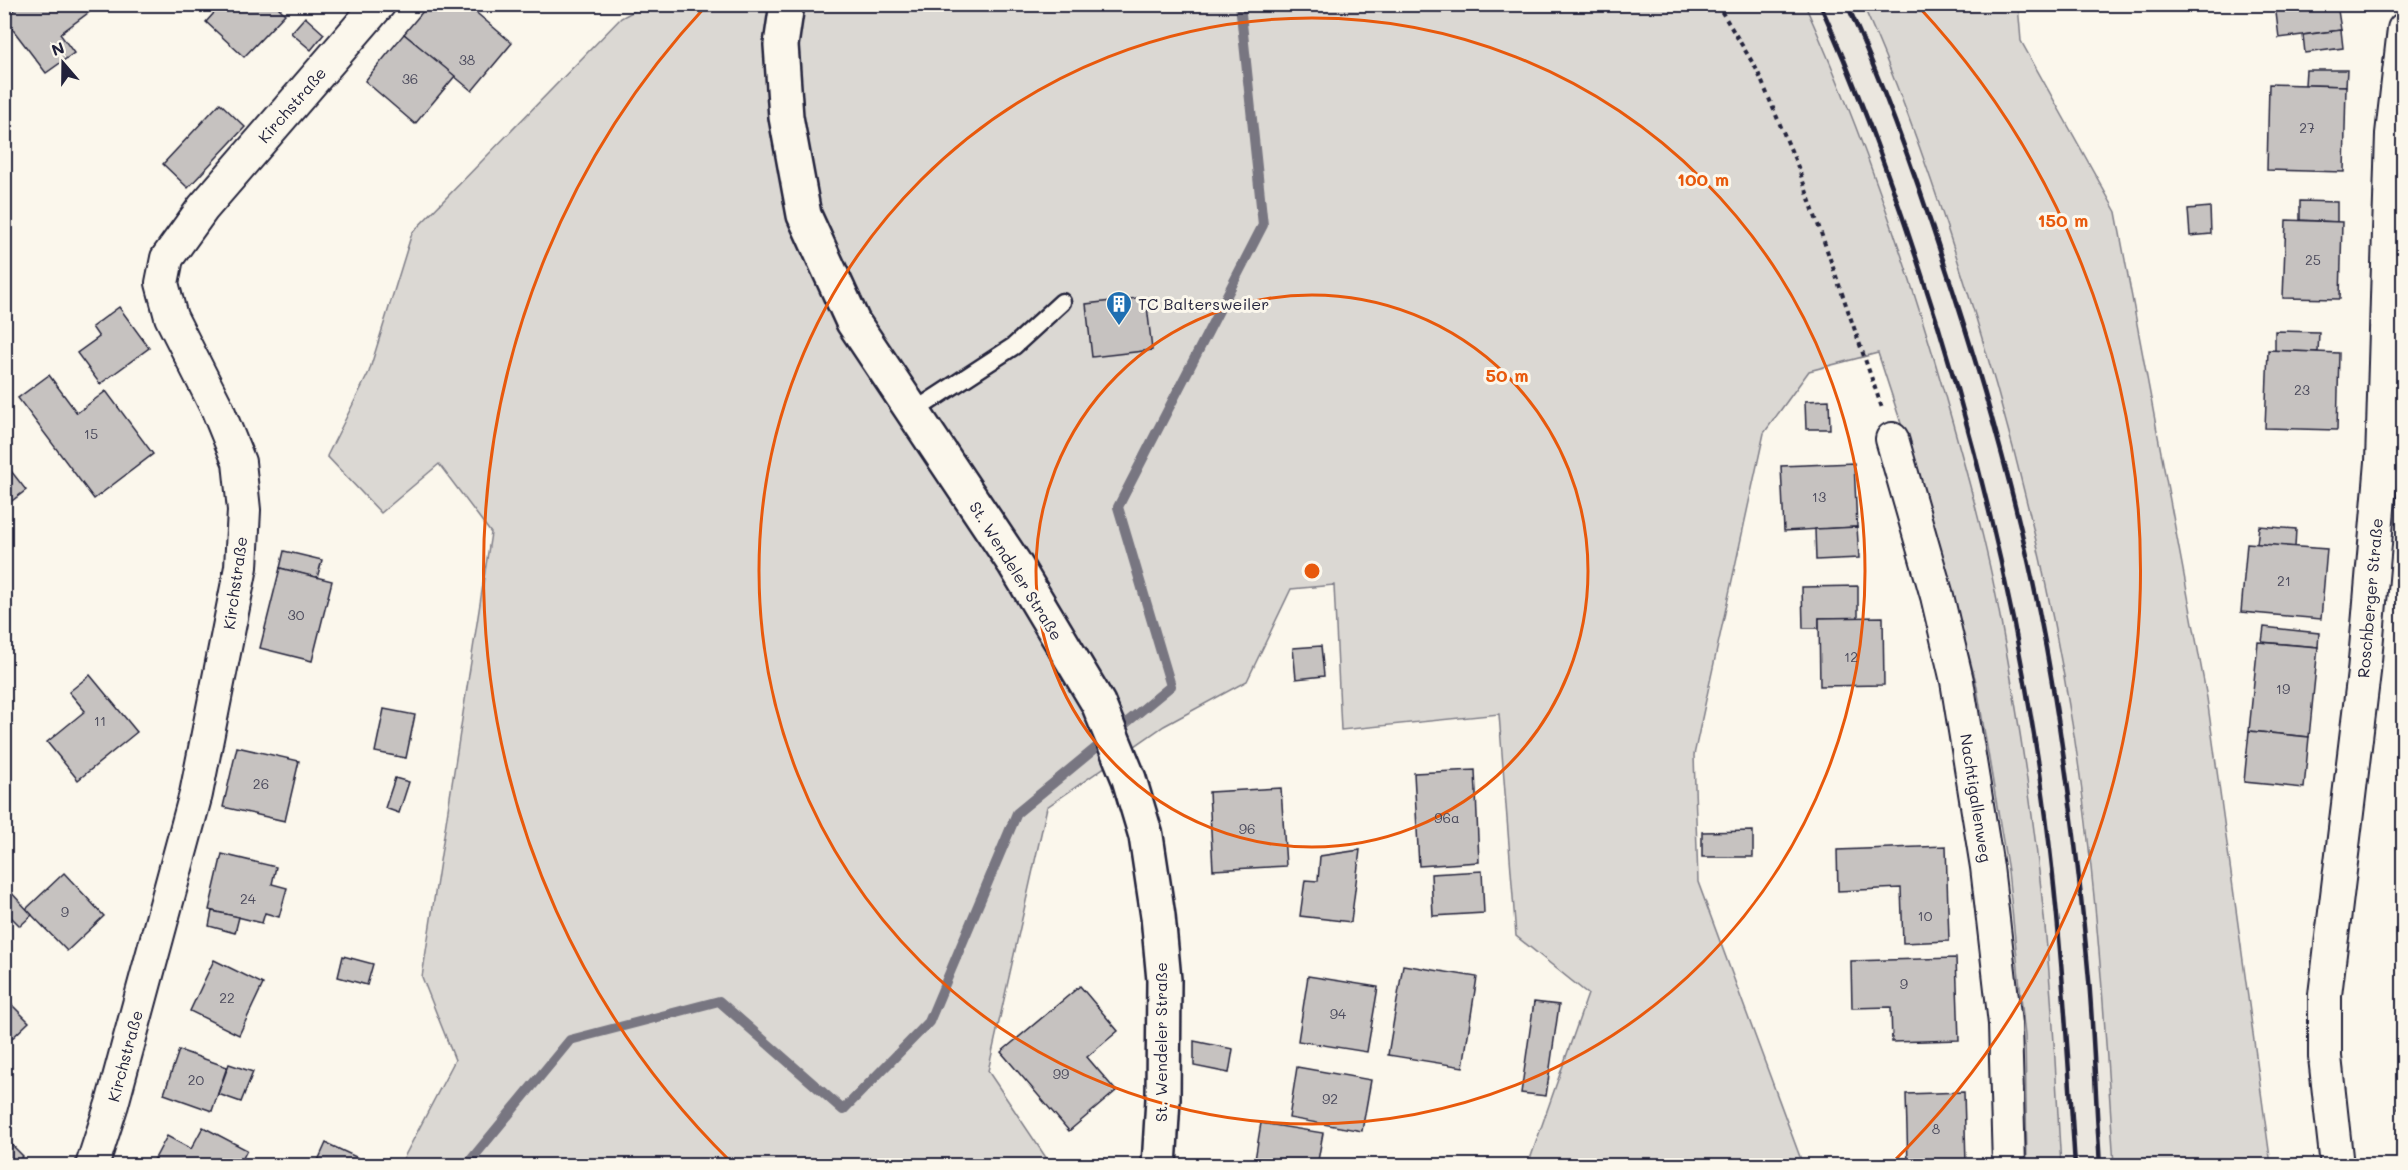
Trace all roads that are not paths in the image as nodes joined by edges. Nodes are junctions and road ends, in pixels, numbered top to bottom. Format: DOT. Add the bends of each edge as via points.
graph roads {
  1 [pos="379,4"];
  2 [pos="788,4"];
  3 [pos="2403,29"];
  4 [pos="1062,302"];
  5 [pos="913,412"];
  6 [pos="1892,439"];
  7 [pos="92,1166"];
  8 [pos="1159,1166"];
  9 [pos="2009,1166"];
  10 [pos="2337,1166"];
  1 -- 7 [label="street, Kirchstraße" via="203,208 167,258 162,283 171,317 217,408 239,462 244,510 241,567 196,794"];
  2 -- 5 [label="main road, St. Wendeler Straße" via="781,45 786,117 804,215 853,322"];
  3 -- 10 [label="street, Roschberger Straße" via="2392,134 2382,462 2364,672 2325,995 2325,1057"];
  4 -- 5 [label="lane" via="1014,346"];
  5 -- 8 [label="main road, St. Wendeler Straße" via="1014,563 1098,703 1129,779 1146,836 1164,980"];
  6 -- 9 [label="street, Nachtigallenweg" via="1957,681 1985,856 2005,1023"];
}
